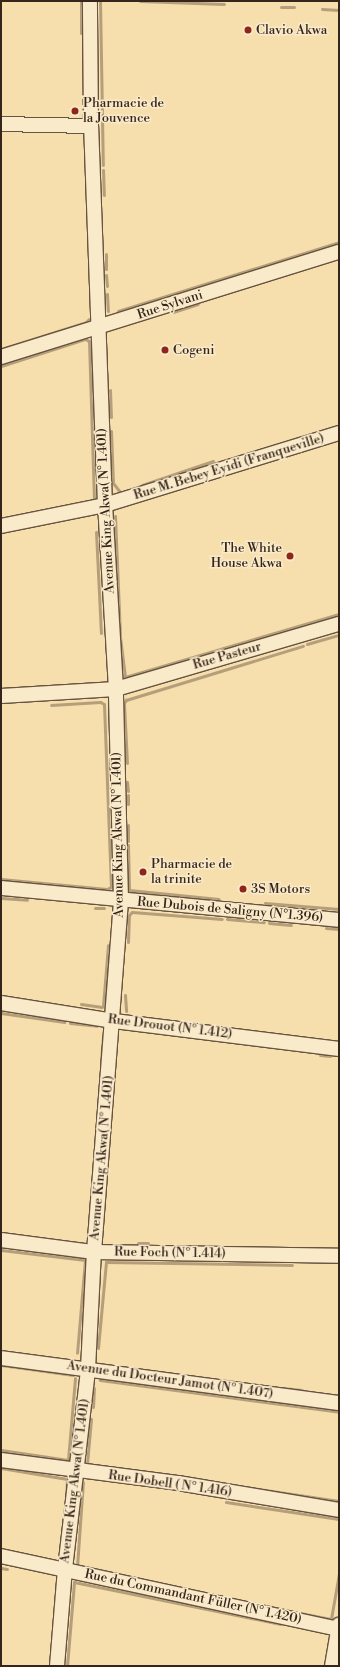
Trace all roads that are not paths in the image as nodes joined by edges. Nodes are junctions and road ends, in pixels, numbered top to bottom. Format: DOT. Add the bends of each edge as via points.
graph roads {
  1 [pos="90,1"];
  2 [pos="1,124"];
  3 [pos="91,126"];
  4 [pos="339,252"];
  5 [pos="98,328"];
  6 [pos="1,356"];
  7 [pos="339,433"];
  8 [pos="105,505"];
  9 [pos="1,526"];
  10 [pos="339,624"];
  11 [pos="116,689"];
  12 [pos="1,696"];
  13 [pos="1,888"];
  14 [pos="121,900"];
  15 [pos="339,920"];
  16 [pos="1,1003"];
  17 [pos="114,1021"];
  18 [pos="339,1049"];
  19 [pos="1,1240"];
  20 [pos="94,1252"];
  21 [pos="339,1256"];
  22 [pos="1,1358"];
  23 [pos="88,1369"];
  24 [pos="339,1403"];
  25 [pos="1,1460"];
  26 [pos="77,1471"];
  27 [pos="339,1510"];
  28 [pos="1,1556"];
  29 [pos="65,1569"];
  30 [pos="339,1628"];
  31 [pos="57,1666"];
  32 [pos="332,1666"];
  1 -- 3 [label="street, Avenue King Akwa( N° 1.401)"];
  2 -- 3 [label="street"];
  3 -- 5 [label="street, Avenue King Akwa( N° 1.401)"];
  4 -- 5 [label="street, Rue Sylvani"];
  5 -- 6 [label="street, Rue Sylvani"];
  5 -- 8 [label="street, Avenue King Akwa( N° 1.401)"];
  7 -- 8 [label="street, Rue M. Bebey Eyidi (Franqueville)"];
  8 -- 9 [label="street, Rue M. Bebey Eyidi (Franqueville)"];
  8 -- 11 [label="street, Avenue King Akwa( N° 1.401)"];
  10 -- 11 [label="street, Rue Pasteur"];
  11 -- 12 [label="street, Rue Pasteur"];
  11 -- 14 [label="street, Avenue King Akwa( N° 1.401)"];
  13 -- 14 [label="street, Rue Dubois de Saligny (N°1.396)"];
  14 -- 15 [label="street, Rue Dubois de Saligny (N°1.396)"];
  14 -- 17 [label="street, Avenue King Akwa( N° 1.401)"];
  16 -- 17 [label="street, Rue Drouot (N° 1.412)"];
  17 -- 18 [label="street, Rue Drouot (N° 1.412)"];
  17 -- 20 [label="street, Avenue King Akwa( N° 1.401)"];
  19 -- 20 [label="street, Rue Foch (N° 1.414)"];
  20 -- 21 [label="street, Rue Foch (N° 1.414)"];
  20 -- 23 [label="street, Avenue King Akwa( N° 1.401)"];
  22 -- 23 [label="street, Avenue du Docteur Jamot (N° 1.407)"];
  23 -- 24 [label="street, Avenue du Docteur Jamot (N° 1.407)"];
  23 -- 26 [label="street, Avenue King Akwa( N° 1.401)"];
  25 -- 26 [label="street, Rue Dobell ( N° 1.416)"];
  26 -- 27 [label="street, Rue Dobell ( N° 1.416)" via="178,1483"];
  26 -- 29 [label="street, Avenue King Akwa( N° 1.401)"];
  28 -- 29 [label="street, Rue du Commandant Füller (N° 1.420)"];
  29 -- 30 [label="street, Rue du Commandant Füller (N° 1.420)"];
  29 -- 31 [label="street, Avenue King Akwa( N° 1.401)"];
  30 -- 32 [label="street"];
}
